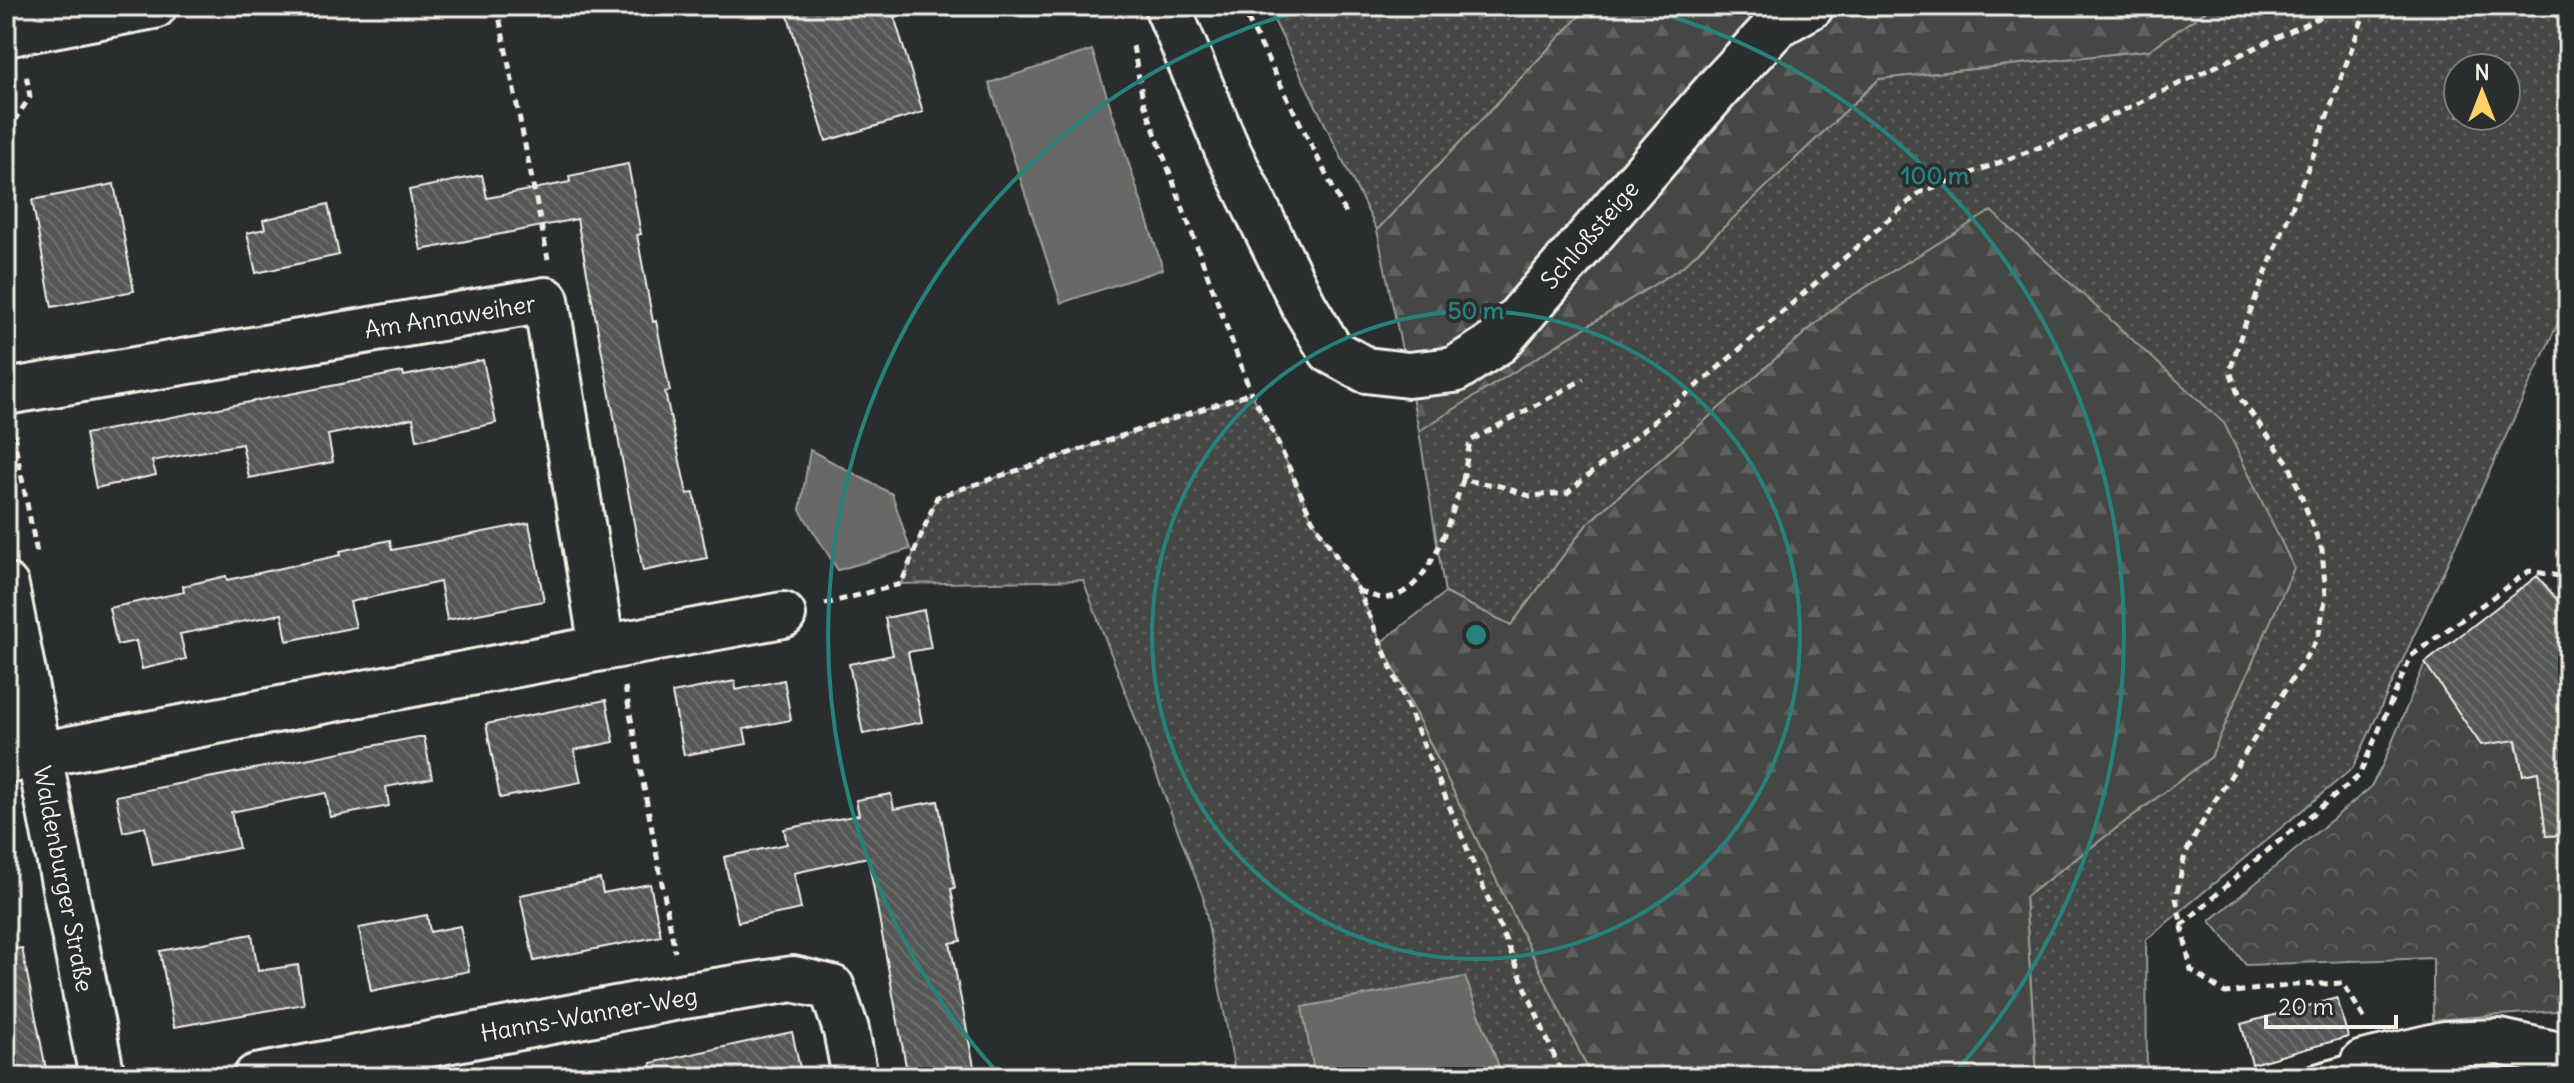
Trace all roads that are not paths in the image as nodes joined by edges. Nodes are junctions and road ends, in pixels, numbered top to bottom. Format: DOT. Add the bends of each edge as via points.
graph roads {
  1 [pos="154,6"];
  2 [pos="1167,6"];
  3 [pos="1811,6"];
  4 [pos="6,34"];
  5 [pos="6,392"];
  6 [pos="6,586"];
  7 [pos="783,615"];
  8 [pos="610,647"];
  9 [pos="22,758"];
  10 [pos="2364,1042"];
  11 [pos="2568,1057"];
  12 [pos="102,1077"];
  13 [pos="256,1077"];
  14 [pos="855,1077"];
  15 [pos="2312,1077"];
  1 -- 4 [label="street"];
  2 -- 3 [label="street, Schloßsteige" via="1227,149 1331,351 1366,370 1408,375 1454,370 1498,342 1721,85 1777,25"];
  5 -- 8 [label="street, Am Annaweiher" via="546,300"];
  6 -- 9 [label="street, Waldenburger Straße"];
  7 -- 8 [label="street"];
  8 -- 9 [label="street"];
  9 -- 12 [label="street, Waldenburger Straße"];
  10 -- 11 [label="street" via="2500,1042"];
  10 -- 15 [label="lane"];
  13 -- 14 [label="street, Hanns-Wanner-Weg" via="793,979 832,988"];
}
